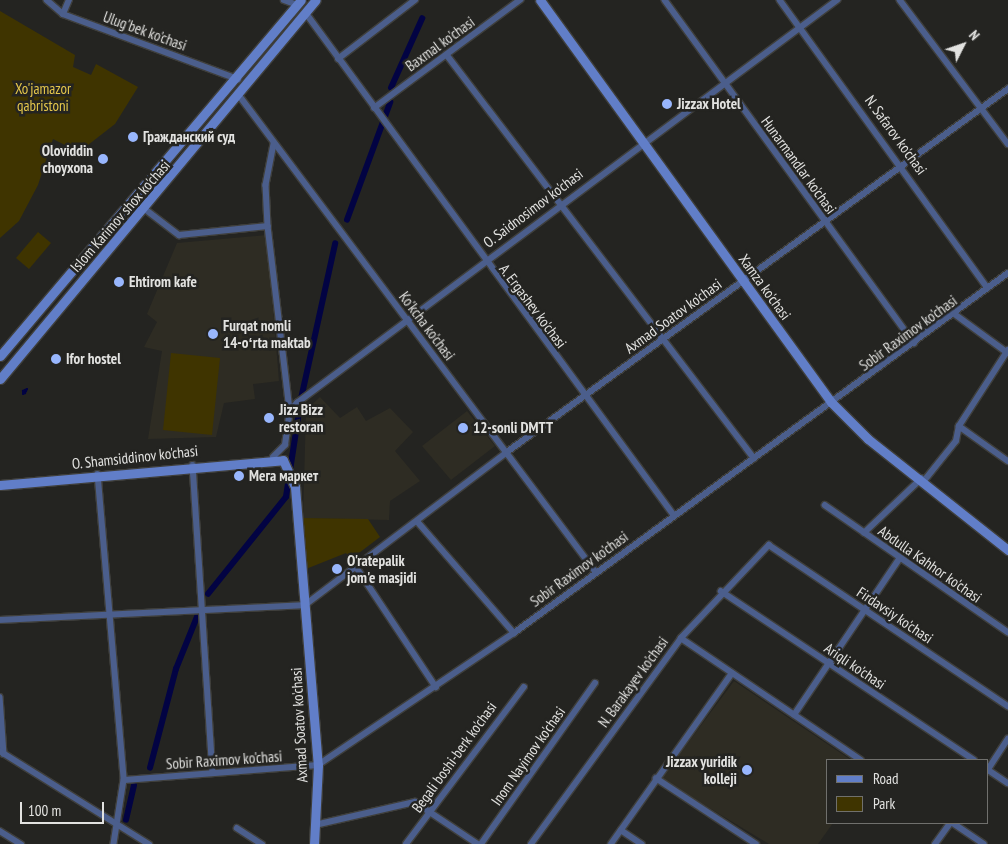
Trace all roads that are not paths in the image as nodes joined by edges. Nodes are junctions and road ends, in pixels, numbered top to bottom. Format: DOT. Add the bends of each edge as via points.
graph roads {
  1 [pos="48,0"];
  2 [pos="69,0"];
  3 [pos="284,0"];
  4 [pos="316,0"];
  5 [pos="415,0"];
  6 [pos="520,0"];
  7 [pos="540,0"];
  8 [pos="665,0"];
  9 [pos="780,0"];
  10 [pos="837,0"];
  11 [pos="900,0"];
  12 [pos="300,2"];
  13 [pos="306,13"];
  14 [pos="63,14"];
  15 [pos="800,27"];
  16 [pos="447,55"];
  17 [pos="338,59"];
  18 [pos="238,79"];
  19 [pos="723,82"];
  20 [pos="1008,89"];
  21 [pos="239,95"];
  22 [pos="374,108"];
  23 [pos="980,109"];
  24 [pos="644,141"];
  25 [pos="274,144"];
  26 [pos="1008,144"];
  27 [pos="903,165"];
  28 [pos="139,197"];
  29 [pos="560,205"];
  30 [pos="147,207"];
  31 [pos="826,222"];
  32 [pos="268,226"];
  33 [pos="103,237"];
  34 [pos="113,245"];
  35 [pos="483,261"];
  36 [pos="1008,273"];
  37 [pos="744,282"];
  38 [pos="988,288"];
  39 [pos="956,315"];
  40 [pos="406,319"];
  41 [pos="662,340"];
  42 [pos="914,344"];
  43 [pos="1008,352"];
  44 [pos="0,356"];
  45 [pos="0,379"];
  46 [pos="586,398"];
  47 [pos="831,402"];
  48 [pos="290,411"];
  49 [pos="959,426"];
  50 [pos="507,452"];
  51 [pos="273,457"];
  52 [pos="754,458"];
  53 [pos="1008,461"];
  54 [pos="193,464"];
  55 [pos="98,474"];
  56 [pos="923,480"];
  57 [pos="0,485"];
  58 [pos="824,505"];
  59 [pos="674,515"];
  60 [pos="418,522"];
  61 [pos="864,532"];
  62 [pos="769,546"];
  63 [pos="1008,550"];
  64 [pos="900,558"];
  65 [pos="357,568"];
  66 [pos="596,572"];
  67 [pos="721,591"];
  68 [pos="305,605"];
  69 [pos="204,610"];
  70 [pos="865,610"];
  71 [pos="111,616"];
  72 [pos="0,620"];
  73 [pos="514,632"];
  74 [pos="1008,632"];
  75 [pos="681,638"];
  76 [pos="828,664"];
  77 [pos="732,673"];
  78 [pos="595,683"];
  79 [pos="436,687"];
  80 [pos="524,687"];
  81 [pos="0,697"];
  82 [pos="1008,706"];
  83 [pos="794,715"];
  84 [pos="1008,739"];
  85 [pos="2,752"];
  86 [pos="860,759"];
  87 [pos="972,759"];
  88 [pos="318,766"];
  89 [pos="988,769"];
  90 [pos="988,771"];
  91 [pos="213,772"];
  92 [pos="656,778"];
  93 [pos="124,780"];
  94 [pos="1008,783"];
  95 [pos="429,812"];
  96 [pos="951,824"];
  97 [pos="954,824"];
  98 [pos="315,825"];
  99 [pos="118,826"];
  100 [pos="237,828"];
  101 [pos="621,830"];
  102 [pos="0,831"];
  103 [pos="21,844"];
  104 [pos="114,844"];
  105 [pos="149,844"];
  106 [pos="262,844"];
  107 [pos="314,844"];
  108 [pos="406,844"];
  109 [pos="480,844"];
  110 [pos="531,844"];
  111 [pos="611,844"];
  112 [pos="642,844"];
  113 [pos="756,844"];
  114 [pos="935,844"];
  115 [pos="984,844"];
  1 -- 14 [label="street, Ulug'bek ko'chasi"];
  2 -- 14 [label="street"];
  3 -- 12 [label="street"];
  4 -- 13 [label="main road, Islom Karimov shox ko'chasi"];
  5 -- 17 [label="street"];
  6 -- 16 [label="street, Baxmal ko'chasi"];
  7 -- 24 [label="main road, Xamza ko'chasi"];
  8 -- 19 [label="street, Hunarmandlar ko'chasi"];
  9 -- 15 [label="street, N. Safarov ko'chasi"];
  10 -- 15 [label="street, O. Saidnosimov ko'chasi"];
  11 -- 23 [label="street"];
  12 -- 18 [label="main road, Islom Karimov shox ko'chasi"];
  13 -- 17 [label="street, A. Ergashev ko'chasi"];
  13 -- 21 [label="main road, Islom Karimov shox ko'chasi"];
  14 -- 18 [label="street, Ulug'bek ko'chasi"];
  15 -- 19 [label="street, O. Saidnosimov ko'chasi"];
  15 -- 27 [label="street, N. Safarov ko'chasi"];
  16 -- 22 [label="street, Baxmal ko'chasi"];
  16 -- 29 [label="street"];
  17 -- 22 [label="street, A. Ergashev ko'chasi"];
  18 -- 28 [label="main road, Islom Karimov shox ko'chasi"];
  19 -- 24 [label="street, O. Saidnosimov ko'chasi"];
  19 -- 31 [label="street, Hunarmandlar ko'chasi"];
  20 -- 23 [label="street, Axmad Soatov ko'chasi"];
  21 -- 25 [label="street, Ko'kcha ko'chasi"];
  21 -- 30 [label="main road, Islom Karimov shox ko'chasi"];
  22 -- 35 [label="street, A. Ergashev ko'chasi"];
  23 -- 26 [label="street"];
  23 -- 27 [label="street, Axmad Soatov ko'chasi"];
  24 -- 29 [label="street, O. Saidnosimov ko'chasi"];
  24 -- 37 [label="main road, Xamza ko'chasi"];
  25 -- 32 [label="street" via="266,185"];
  25 -- 40 [label="street, Ko'kcha ko'chasi"];
  27 -- 31 [label="street, Axmad Soatov ko'chasi"];
  27 -- 38 [label="street, N. Safarov ko'chasi"];
  28 -- 30 [label="main road" via="141,206"];
  28 -- 33 [label="main road, Islom Karimov shox ko'chasi"];
  29 -- 35 [label="street, O. Saidnosimov ko'chasi"];
  29 -- 41 [label="street"];
  30 -- 32 [label="street" via="179,235"];
  30 -- 34 [label="main road, Islom Karimov shox ko'chasi"];
  31 -- 37 [label="street, Axmad Soatov ko'chasi"];
  31 -- 42 [label="street, Hunarmandlar ko'chasi"];
  32 -- 48 [label="street"];
  33 -- 34 [label="main road" via="112,237"];
  33 -- 44 [label="main road, Islom Karimov shox ko'chasi"];
  34 -- 45 [label="main road, Islom Karimov shox ko'chasi"];
  35 -- 40 [label="street, O. Saidnosimov ko'chasi"];
  35 -- 46 [label="street, A. Ergashev ko'chasi"];
  36 -- 38 [label="street, Sobir Raximov ko'chasi"];
  37 -- 41 [label="street, Axmad Soatov ko'chasi"];
  37 -- 47 [label="main road, Xamza ko'chasi"];
  38 -- 39 [label="street, Sobir Raximov ko'chasi"];
  39 -- 42 [label="street, Sobir Raximov ko'chasi"];
  39 -- 43 [label="street"];
  40 -- 48 [label="street, O. Saidnosimov ko'chasi"];
  40 -- 50 [label="street, Ko'kcha ko'chasi"];
  41 -- 46 [label="street, Axmad Soatov ko'chasi"];
  41 -- 52 [label="street"];
  42 -- 47 [label="street, Sobir Raximov ko'chasi"];
  43 -- 49 [label="street"];
  46 -- 50 [label="street, Axmad Soatov ko'chasi"];
  46 -- 59 [label="street, A. Ergashev ko'chasi"];
  47 -- 52 [label="street, Sobir Raximov ko'chasi"];
  47 -- 56 [label="main road, Xamza ko'chasi" via="868,439"];
  48 -- 51 [label="street" via="285,445"];
  49 -- 53 [label="street"];
  49 -- 56 [label="street" via="956,441"];
  50 -- 60 [label="street, Axmad Soatov ko'chasi"];
  50 -- 66 [label="street, Ko'kcha ko'chasi"];
  51 -- 54 [label="main road, O. Shamsiddinov ko'chasi"];
  51 -- 68 [label="main road, Axmad Soatov ko'chasi" via="290,470"];
  52 -- 59 [label="street, Sobir Raximov ko'chasi"];
  54 -- 55 [label="main road, O. Shamsiddinov ko'chasi"];
  54 -- 69 [label="street"];
  55 -- 57 [label="main road, O. Shamsiddinov ko'chasi"];
  55 -- 71 [label="street"];
  56 -- 61 [label="street"];
  56 -- 63 [label="main road, Xamza ko'chasi"];
  58 -- 61 [label="street, Abdulla Kahhor ko'chasi"];
  59 -- 66 [label="street, Sobir Raximov ko'chasi"];
  60 -- 65 [label="street, Axmad Soatov ko'chasi"];
  60 -- 73 [label="street"];
  61 -- 64 [label="street, Abdulla Kahhor ko'chasi"];
  62 -- 67 [label="street, N. Barakayev ko'chasi"];
  62 -- 70 [label="street, Firdavsiy ko'chasi"];
  64 -- 70 [label="street"];
  64 -- 74 [label="street, Abdulla Kahhor ko'chasi"];
  65 -- 68 [label="street, Axmad Soatov ko'chasi"];
  65 -- 79 [label="street"];
  66 -- 73 [label="street, Sobir Raximov ko'chasi"];
  67 -- 75 [label="street, N. Barakayev ko'chasi"];
  67 -- 76 [label="street, Ariqli ko'chasi"];
  68 -- 69 [label="street"];
  68 -- 88 [label="main road, Axmad Soatov ko'chasi"];
  69 -- 71 [label="street"];
  69 -- 91 [label="street"];
  70 -- 76 [label="street"];
  70 -- 82 [label="street, Firdavsiy ko'chasi"];
  71 -- 72 [label="street"];
  71 -- 93 [label="street"];
  73 -- 79 [label="street, Sobir Raximov ko'chasi"];
  75 -- 77 [label="street"];
  75 -- 110 [label="street, N. Barakayev ko'chasi"];
  76 -- 83 [label="street"];
  76 -- 87 [label="street, Ariqli ko'chasi"];
  77 -- 83 [label="street"];
  77 -- 92 [label="street"];
  78 -- 109 [label="street, Inom Nayimov ko'chasi"];
  79 -- 88 [label="street, Sobir Raximov ko'chasi"];
  80 -- 95 [label="street, Begali boshi-berk ko'chasi"];
  81 -- 85 [label="street"];
  83 -- 86 [label="street"];
  84 -- 89 [label="street"];
  85 -- 99 [label="street"];
  88 -- 91 [label="street, Sobir Raximov ko'chasi"];
  88 -- 98 [label="main road, Axmad Soatov ko'chasi"];
  90 -- 94 [label="street"];
  91 -- 93 [label="street, Sobir Raximov ko'chasi"];
  92 -- 101 [label="street"];
  92 -- 113 [label="street"];
  93 -- 99 [label="street"];
  95 -- 98 [label="street" via="415,802"];
  95 -- 108 [label="street, Begali boshi-berk ko'chasi"];
  95 -- 109 [label="street"];
  96 -- 114 [label="street"];
  97 -- 115 [label="street"];
  98 -- 107 [label="main road, Axmad Soatov ko'chasi"];
  99 -- 104 [label="street"];
  99 -- 105 [label="street"];
  100 -- 106 [label="street"];
  101 -- 111 [label="street"];
  101 -- 112 [label="street"];
  102 -- 103 [label="street"];
}
